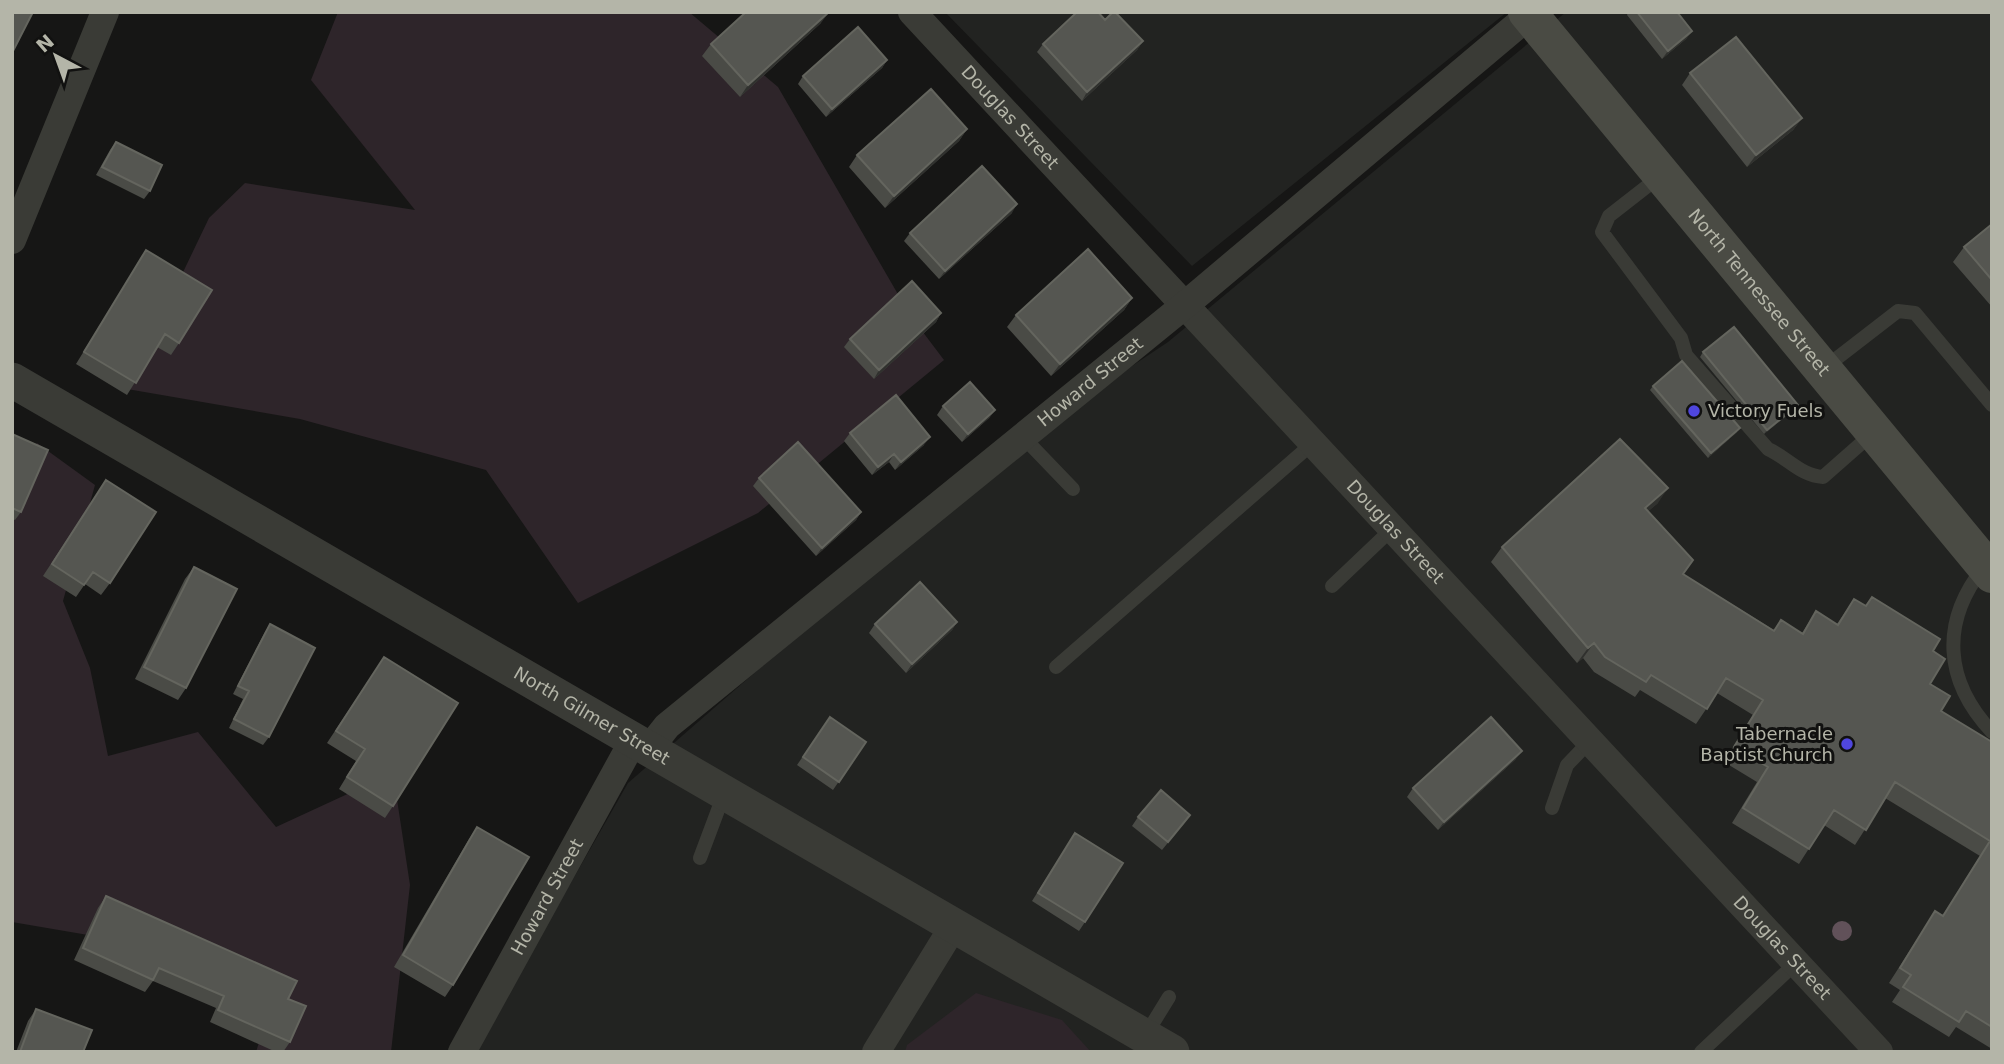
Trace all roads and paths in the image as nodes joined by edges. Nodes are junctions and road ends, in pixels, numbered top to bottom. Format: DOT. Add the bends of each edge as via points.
graph roads {
  1 [pos="105,12"];
  2 [pos="912,12"];
  3 [pos="1530,13"];
  4 [pos="1661,175"];
  5 [pos="12,240"];
  6 [pos="1185,305"];
  7 [pos="1823,369"];
  8 [pos="12,380"];
  9 [pos="1992,405"];
  10 [pos="1874,432"];
  11 [pos="1024,438"];
  12 [pos="1313,443"];
  13 [pos="1073,489"];
  14 [pos="1393,528"];
  15 [pos="1983,558"];
  16 [pos="1332,586"];
  17 [pos="1056,667"];
  18 [pos="1992,732"];
  19 [pos="1590,741"];
  20 [pos="640,746"];
  21 [pos="724,794"];
  22 [pos="1552,808"];
  23 [pos="700,858"];
  24 [pos="953,927"];
  25 [pos="1797,962"];
  26 [pos="1169,997"];
  27 [pos="1159,1044"];
  28 [pos="462,1052"];
  29 [pos="876,1052"];
  30 [pos="1701,1052"];
  31 [pos="1880,1052"];
  1 -- 5 [label="street"];
  2 -- 6 [label="street, Douglas Street"];
  3 -- 4 [label="main road, North Tennessee Street"];
  3 -- 6 [label="street, Howard Street"];
  4 -- 7 [label="main road, North Tennessee Street"];
  4 -- 10 [label="lane" via="1609,216 1602,232 1681,338 1686,355 1768,449 1808,476 1823,477"];
  6 -- 11 [label="street, Howard Street"];
  6 -- 12 [label="street, Douglas Street"];
  7 -- 9 [label="lane" via="1898,310 1915,313"];
  7 -- 10 [label="main road, North Tennessee Street"];
  8 -- 20 [label="street, North Gilmer Street"];
  10 -- 15 [label="main road, North Tennessee Street"];
  11 -- 13 [label="lane"];
  11 -- 20 [label="street, Howard Street"];
  12 -- 14 [label="street, Douglas Street"];
  12 -- 17 [label="lane"];
  14 -- 16 [label="lane"];
  14 -- 19 [label="street, Douglas Street"];
  15 -- 18 [label="lane" via="1958,613 1952,640 1964,693"];
  19 -- 22 [label="lane" via="1567,765"];
  19 -- 25 [label="street, Douglas Street"];
  20 -- 21 [label="street, North Gilmer Street"];
  20 -- 28 [label="street, Howard Street"];
  21 -- 23 [label="lane"];
  21 -- 24 [label="street, North Gilmer Street"];
  24 -- 27 [label="street, North Gilmer Street"];
  24 -- 29 [label="street"];
  25 -- 30 [label="lane"];
  25 -- 31 [label="street, Douglas Street"];
  26 -- 27 [label="lane"];
}
